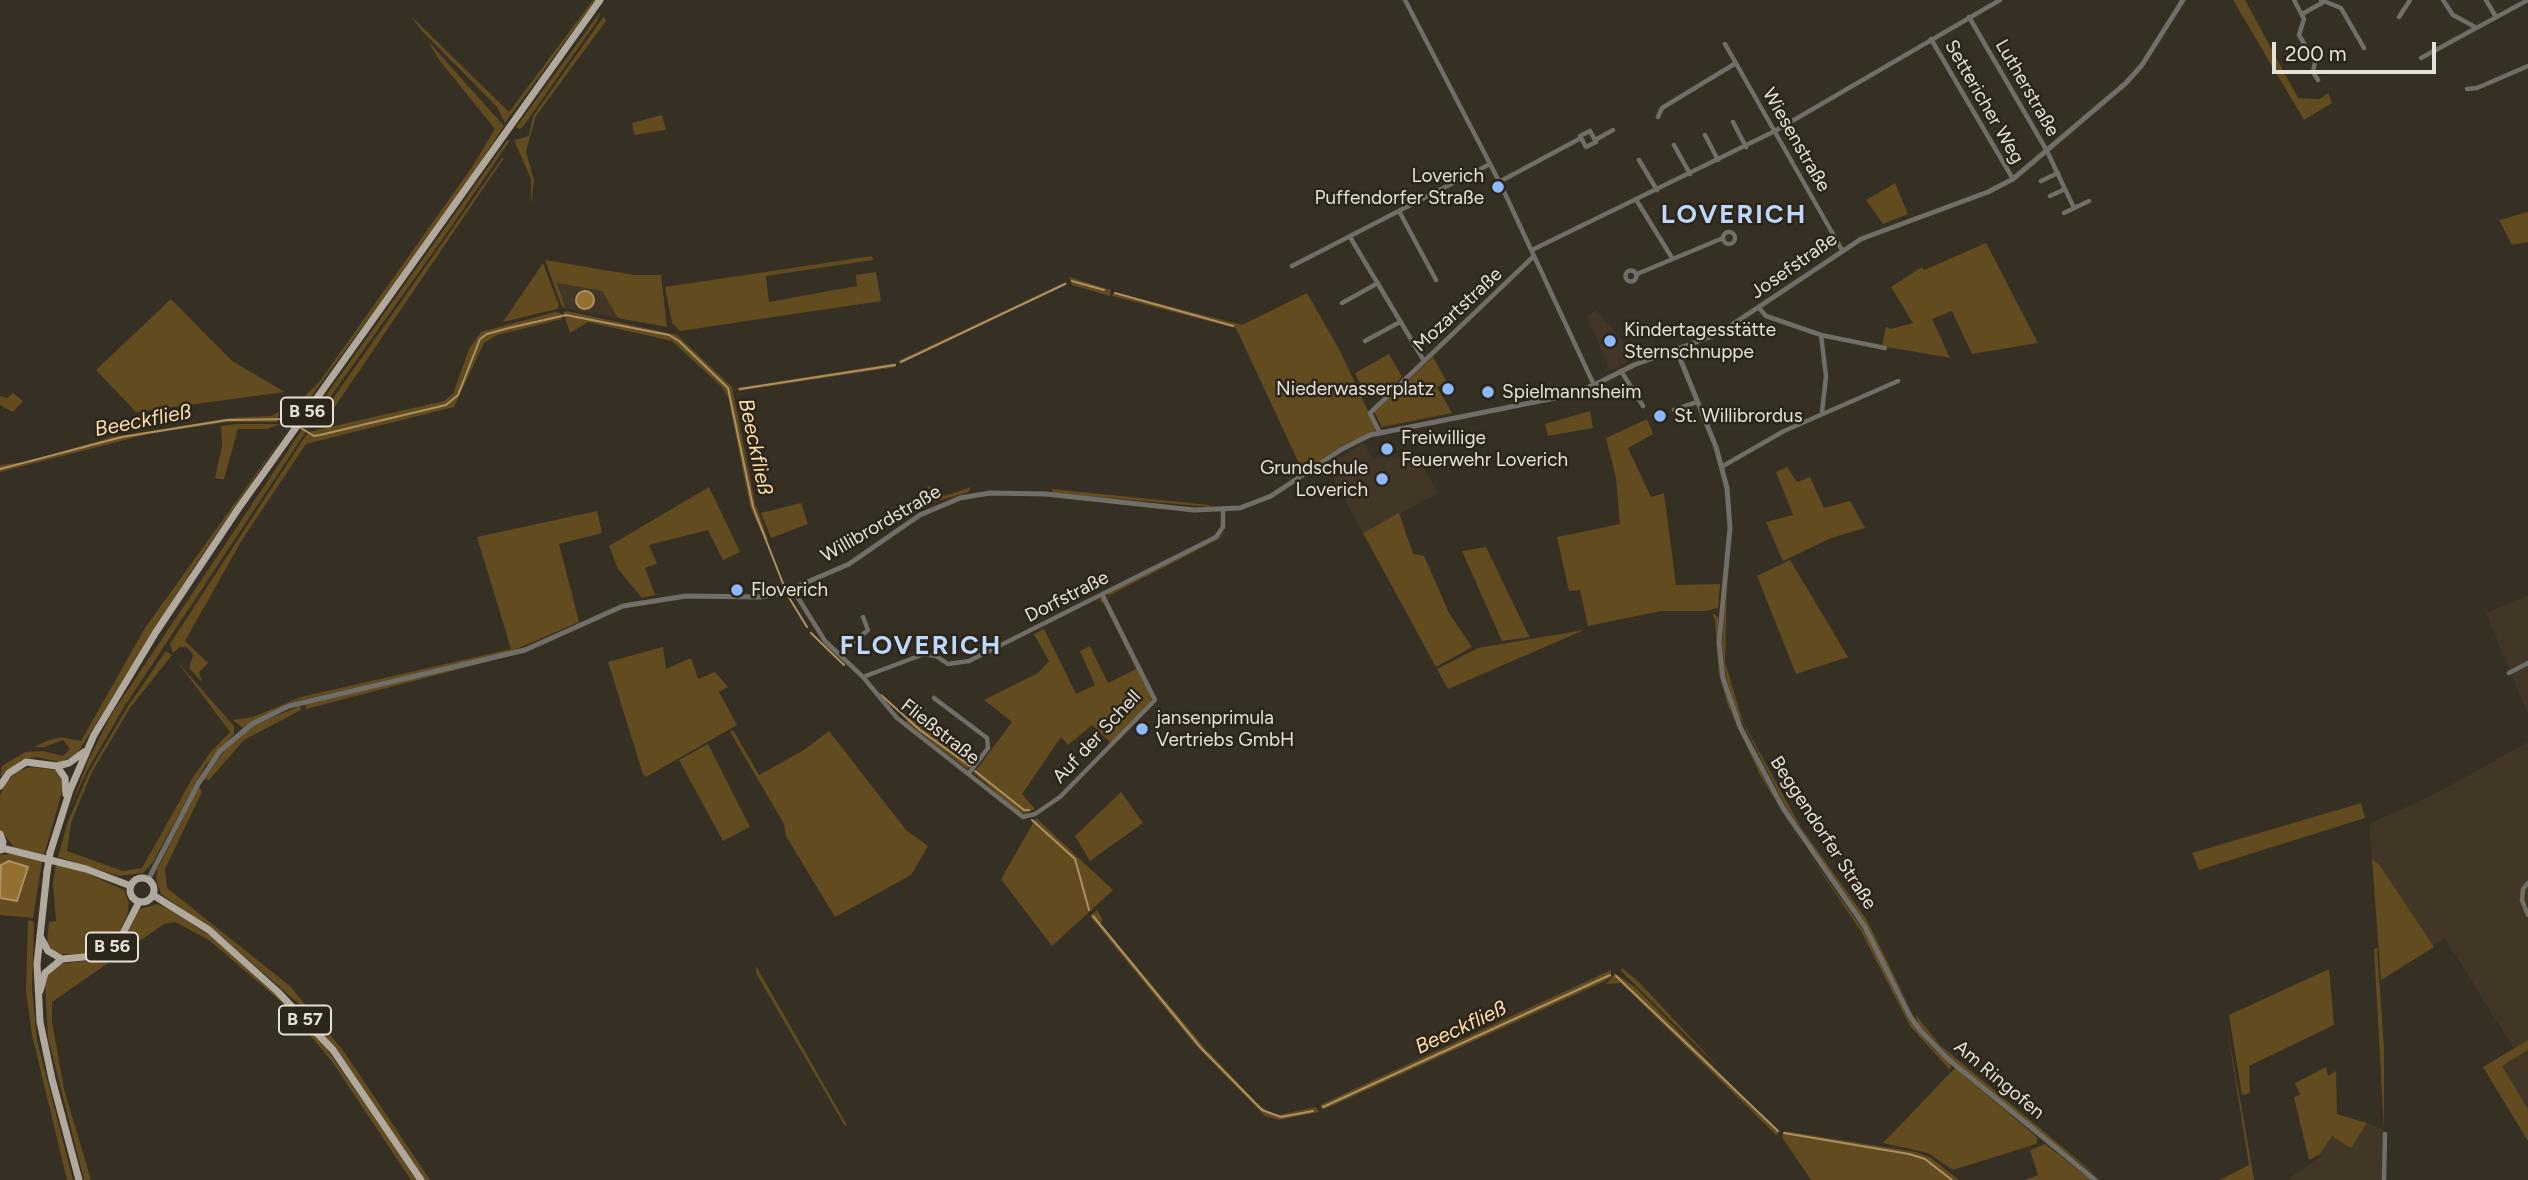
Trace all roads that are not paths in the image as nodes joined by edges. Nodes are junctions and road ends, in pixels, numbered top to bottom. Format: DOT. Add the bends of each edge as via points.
graph roads {
  1 [pos="600,0"];
  2 [pos="1405,0"];
  3 [pos="2000,0"];
  4 [pos="2183,0"];
  5 [pos="2294,0"];
  6 [pos="2410,0"];
  7 [pos="2442,0"];
  8 [pos="2486,0"];
  9 [pos="2528,0"];
  10 [pos="2321,1"];
  11 [pos="2302,14"];
  12 [pos="1969,17"];
  13 [pos="2399,17"];
  14 [pos="2496,18"];
  15 [pos="2477,28"];
  16 [pos="1931,39"];
  17 [pos="1725,44"];
  18 [pos="2364,48"];
  19 [pos="2421,58"];
  20 [pos="1736,63"];
  21 [pos="2528,66"];
  22 [pos="2318,80"];
  23 [pos="2467,89"];
  24 [pos="1658,117"];
  25 [pos="1733,122"];
  26 [pos="1614,130"];
  27 [pos="1775,131"];
  28 [pos="1705,135"];
  29 [pos="1581,138"];
  30 [pos="1595,140"];
  31 [pos="1674,145"];
  32 [pos="1746,146"];
  33 [pos="2047,150"];
  34 [pos="1639,160"];
  35 [pos="1718,160"];
  36 [pos="1490,164"];
  37 [pos="2058,173"];
  38 [pos="1690,174"];
  39 [pos="2013,179"];
  40 [pos="2041,181"];
  41 [pos="1499,183"];
  42 [pos="2064,189"];
  43 [pos="1657,190"];
  44 [pos="2050,196"];
  45 [pos="1637,201"];
  46 [pos="2089,201"];
  47 [pos="2074,208"];
  48 [pos="1399,211"];
  49 [pos="2064,213"];
  50 [pos="1350,237"];
  51 [pos="1723,238"];
  52 [pos="1842,250"];
  53 [pos="1533,253"];
  54 [pos="1672,258"];
  55 [pos="1292,266"];
  56 [pos="1637,274"];
  57 [pos="1436,280"];
  58 [pos="1378,283"];
  59 [pos="1342,303"];
  60 [pos="1760,309"];
  61 [pos="1400,322"];
  62 [pos="1821,335"];
  63 [pos="1364,341"];
  64 [pos="1885,348"];
  65 [pos="1677,351"];
  66 [pos="1424,361"];
  67 [pos="1621,371"];
  68 [pos="1898,381"];
  69 [pos="1594,385"];
  70 [pos="1697,402"];
  71 [pos="1643,406"];
  72 [pos="1674,410"];
  73 [pos="1822,412"];
  74 [pos="1380,433"];
  75 [pos="1323,462"];
  76 [pos="1723,466"];
  77 [pos="1223,511"];
  78 [pos="792,588"];
  79 [pos="1102,594"];
  80 [pos="863,617"];
  81 [pos="839,654"];
  82 [pos="2528,663"];
  83 [pos="2509,673"];
  84 [pos="863,677"];
  85 [pos="934,698"];
  86 [pos="87,749"];
  87 [pos="57,766"];
  88 [pos="969,773"];
  89 [pos="0,786"];
  90 [pos="66,802"];
  91 [pos="1035,814"];
  92 [pos="0,834"];
  93 [pos="1,850"];
  94 [pos="148,880"];
  95 [pos="2528,883"];
  96 [pos="131,886"];
  97 [pos="153,895"];
  98 [pos="139,902"];
  99 [pos="2528,915"];
  100 [pos="39,929"];
  101 [pos="62,959"];
  102 [pos="1896,992"];
  103 [pos="38,1000"];
  104 [pos="2385,1134"];
  105 [pos="79,1180"];
  106 [pos="421,1180"];
  107 [pos="2095,1180"];
  108 [pos="2384,1180"];
  1 -- 86 [label="main road, B 56" via="238,509 156,632"];
  2 -- 36 [label="street"];
  3 -- 12 [label="street, Settericher Weg"];
  4 -- 33 [label="street, Josefstraße" via="2137,71"];
  5 -- 11 [label="street"];
  6 -- 13 [label="street"];
  7 -- 15 [label="street" via="2453,15"];
  8 -- 14 [label="street"];
  9 -- 14 [label="street"];
  10 -- 11 [label="street"];
  10 -- 18 [label="street" via="2341,8"];
  11 -- 22 [label="street" via="2299,35 2315,62 2313,72"];
  12 -- 16 [label="street, Settericher Weg"];
  12 -- 33 [label="street, Lutherstraße"];
  14 -- 15 [label="street"];
  15 -- 19 [label="street"];
  16 -- 27 [label="street, Settericher Weg"];
  16 -- 39 [label="street, Settericher Weg"];
  17 -- 20 [label="street, Wiesenstraße"];
  20 -- 24 [label="street" via="1662,108"];
  20 -- 27 [label="street, Wiesenstraße"];
  21 -- 23 [label="street"];
  25 -- 32 [label="street"];
  26 -- 30 [label="street"];
  27 -- 32 [label="street, Settericher Weg"];
  27 -- 52 [label="street, Wiesenstraße"];
  28 -- 35 [label="street"];
  29 -- 30 [label="street" via="1590,131"];
  29 -- 30 [label="street" via="1586,147"];
  29 -- 41 [label="street"];
  31 -- 38 [label="street"];
  32 -- 35 [label="street, Settericher Weg"];
  33 -- 37 [label="street, Lutherstraße"];
  33 -- 39 [label="street, Josefstraße"];
  34 -- 43 [label="street"];
  35 -- 38 [label="street, Settericher Weg"];
  36 -- 41 [label="street"];
  36 -- 48 [label="street"];
  37 -- 40 [label="street"];
  37 -- 42 [label="street, Lutherstraße"];
  38 -- 43 [label="street, Settericher Weg"];
  39 -- 52 [label="street, Josefstraße" via="1877,231"];
  41 -- 53 [label="street"];
  42 -- 44 [label="street"];
  42 -- 47 [label="street, Lutherstraße"];
  43 -- 45 [label="street, Settericher Weg"];
  45 -- 53 [label="street, Settericher Weg"];
  45 -- 54 [label="street"];
  46 -- 47 [label="street"];
  47 -- 49 [label="street"];
  48 -- 50 [label="street"];
  48 -- 57 [label="street"];
  50 -- 55 [label="street"];
  50 -- 58 [label="street"];
  51 -- 54 [label="street"];
  52 -- 60 [label="street, Josefstraße"];
  53 -- 66 [label="street, Mozartstraße"];
  53 -- 69 [label="street"];
  54 -- 56 [label="street"];
  58 -- 59 [label="street"];
  58 -- 61 [label="street"];
  60 -- 62 [label="street" via="1766,316"];
  60 -- 65 [label="street, Josefstraße"];
  61 -- 63 [label="street"];
  61 -- 66 [label="street"];
  62 -- 64 [label="street"];
  62 -- 73 [label="street" via="1826,376"];
  65 -- 67 [label="street, Josefstraße"];
  65 -- 70 [label="street, Beggendorfer Straße"];
  66 -- 74 [label="street, Mozartstraße" via="1370,413"];
  67 -- 69 [label="street, Josefstraße"];
  67 -- 71 [label="street"];
  68 -- 73 [label="street"];
  69 -- 74 [label="street, Josefstraße" via="1542,402"];
  70 -- 72 [label="street"];
  70 -- 76 [label="street, Beggendorfer Straße"];
  73 -- 76 [label="street"];
  74 -- 75 [label="street, Josefstraße" via="1356,441"];
  75 -- 77 [label="street, Willibrordstraße" via="1259,502"];
  76 -- 102 [label="street, Beggendorfer Straße" via="1730,528 1719,643 1729,697 1777,798 1864,927"];
  77 -- 78 [label="street, Willibrordstraße" via="1045,494 990,493 960,498 920,515 849,564"];
  77 -- 79 [label="street, Dorfstraße" via="1223,527 1216,537"];
  78 -- 81 [label="street, Fließstraße" via="815,627"];
  78 -- 94 [label="street, Willibrordstraße" via="760,597 685,596 640,603 604,613 525,650 295,705 252,724 220,751 199,782"];
  79 -- 84 [label="street, Dorfstraße" via="969,661 948,664 924,654"];
  79 -- 91 [label="street, Auf der Schell" via="1156,700 1060,797"];
  80 -- 81 [label="street" via="868,631"];
  81 -- 84 [label="street, Fließstraße"];
  82 -- 83 [label="street"];
  84 -- 88 [label="street, Fließstraße" via="897,718"];
  85 -- 88 [label="street" via="987,738 988,748"];
  86 -- 87 [label="main road, B 56"];
  86 -- 90 [label="main road, B 56"];
  87 -- 89 [label="main road" via="26,762"];
  87 -- 90 [label="main road, B 56" via="65,778"];
  88 -- 91 [label="street, Fließstraße" via="1019,816"];
  90 -- 100 [label="main road, B 56, bridge" via="50,853"];
  92 -- 93 [label="main road"];
  93 -- 96 [label="main road" via="86,869"];
  94 -- 96 [label="main road" via="138,879"];
  94 -- 97 [label="main road"];
  95 -- 99 [label="street" via="2522,900"];
  96 -- 98 [label="main road" via="131,896"];
  97 -- 98 [label="main road"];
  97 -- 106 [label="main road, B 57" via="209,930 333,1050"];
  98 -- 101 [label="main road, B 56" via="113,947 95,956"];
  100 -- 101 [label="main road, B 56" via="48,951"];
  100 -- 103 [label="main road, B 56"];
  101 -- 103 [label="main road, B 56" via="45,973"];
  102 -- 107 [label="street, Am Ringofen" via="1935,1047"];
  103 -- 105 [label="main road, B 56" via="52,1079"];
  104 -- 108 [label="street"];
}
